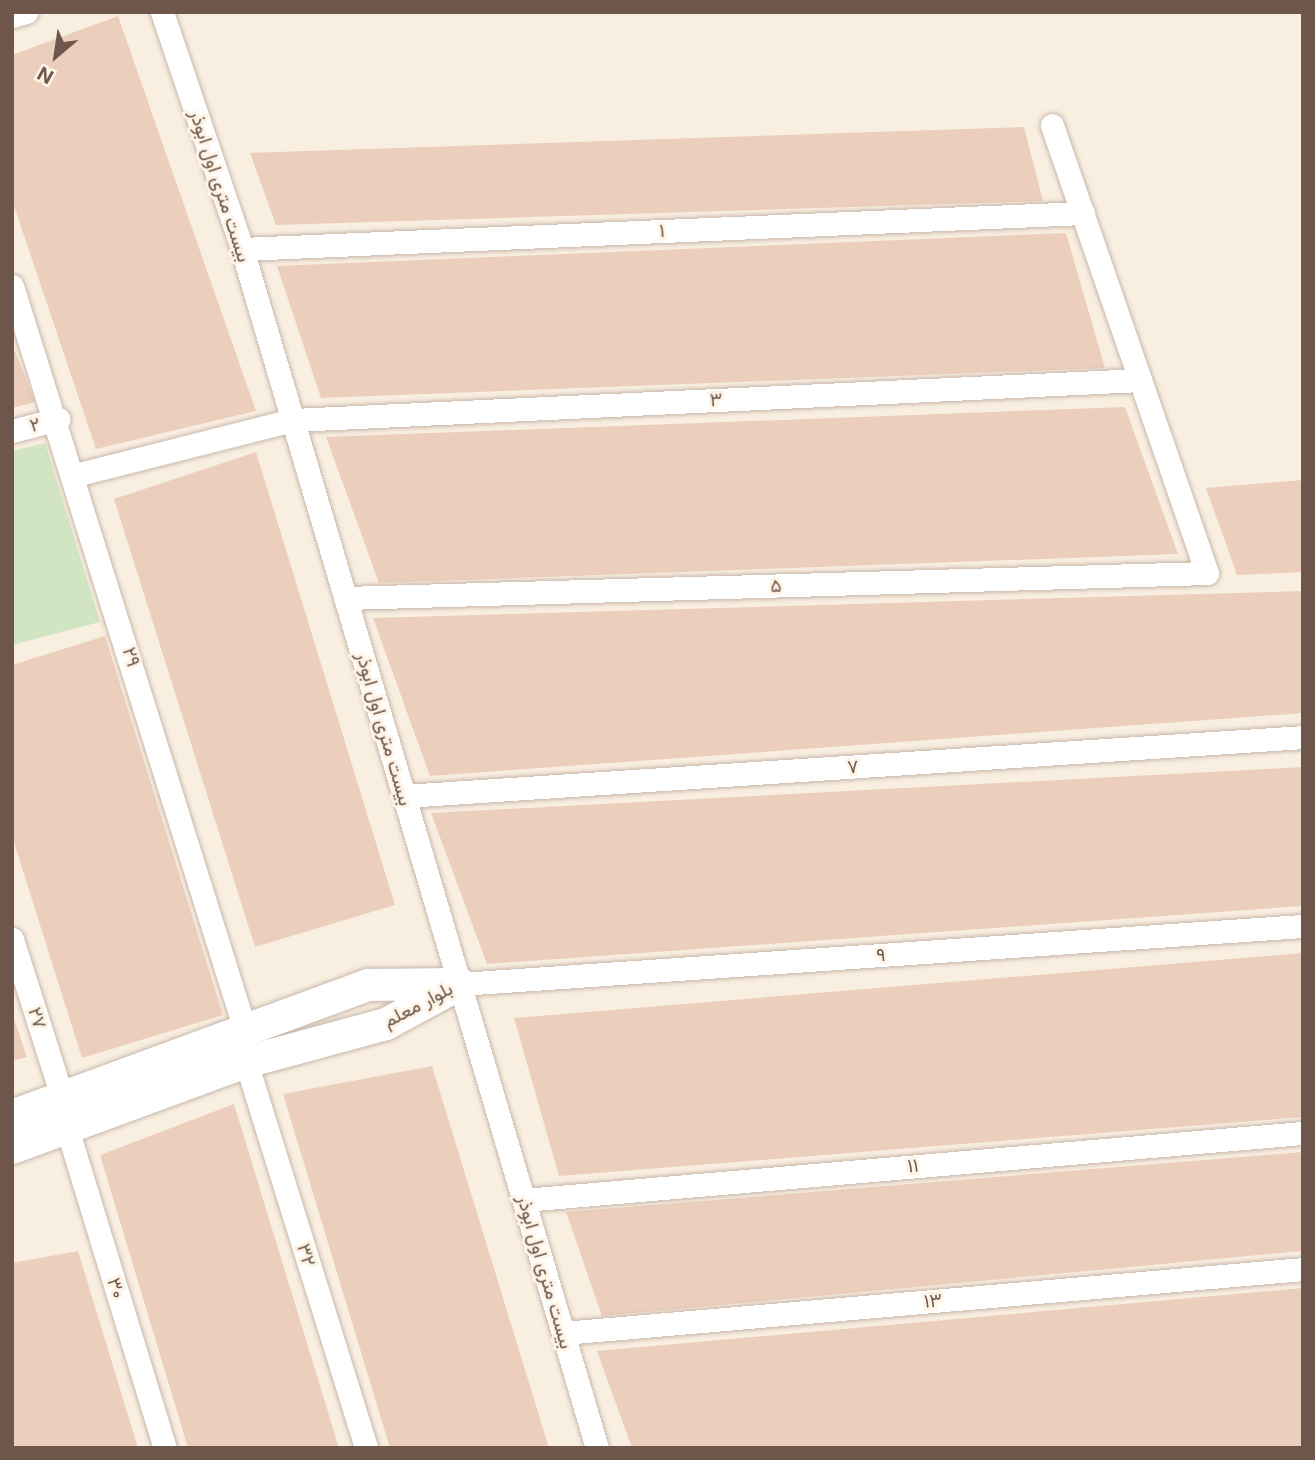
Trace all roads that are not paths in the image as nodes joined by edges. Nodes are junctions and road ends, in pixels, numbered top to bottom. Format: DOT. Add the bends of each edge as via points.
graph roads {
  1 [pos="26,12"];
  2 [pos="162,12"];
  3 [pos="12,16"];
  4 [pos="1052,125"];
  5 [pos="1083,213"];
  6 [pos="242,249"];
  7 [pos="12,286"];
  8 [pos="1140,380"];
  9 [pos="58,419"];
  10 [pos="293,420"];
  11 [pos="12,431"];
  12 [pos="75,475"];
  13 [pos="345,598"];
  14 [pos="1303,737"];
  15 [pos="404,796"];
  16 [pos="1303,926"];
  17 [pos="12,939"];
  18 [pos="460,984"];
  19 [pos="246,1030"];
  20 [pos="246,1062"];
  21 [pos="62,1097"];
  22 [pos="12,1116"];
  23 [pos="67,1128"];
  24 [pos="1303,1133"];
  25 [pos="12,1148"];
  26 [pos="524,1200"];
  27 [pos="1303,1269"];
  28 [pos="563,1333"];
  29 [pos="165,1448"];
  30 [pos="366,1448"];
  31 [pos="597,1448"];
  1 -- 3 [label="street"];
  2 -- 6 [label="street, بیست متری اول ابوذر"];
  4 -- 5 [label="street"];
  5 -- 6 [label="street, ۱"];
  5 -- 8 [label="street"];
  6 -- 10 [label="street, بیست متری اول ابوذر"];
  7 -- 9 [label="street, ۲۹"];
  8 -- 10 [label="street, ۳"];
  8 -- 13 [label="street, ۵" via="1207,573"];
  9 -- 11 [label="street, ۲"];
  9 -- 12 [label="street, ۲۹"];
  10 -- 12 [label="street, ۳"];
  10 -- 13 [label="street, بیست متری اول ابوذر"];
  12 -- 19 [label="street, ۲۹"];
  13 -- 15 [label="street, بیست متری اول ابوذر"];
  14 -- 15 [label="street, ۷"];
  15 -- 18 [label="street, بیست متری اول ابوذر"];
  16 -- 18 [label="street, ۹"];
  17 -- 21 [label="street, ۲۷"];
  18 -- 19 [label="street, بلوار معلم" via="369,985"];
  18 -- 20 [label="street, بلوار معلم" via="386,1024"];
  18 -- 26 [label="street, بیست متری اول ابوذر"];
  19 -- 21 [label="street, بلوار معلم"];
  20 -- 23 [label="street, بلوار معلم"];
  20 -- 30 [label="street, ۳۲"];
  21 -- 22 [label="street, بلوار معلم"];
  23 -- 25 [label="street, بلوار معلم"];
  23 -- 29 [label="street, ۳۰"];
  24 -- 26 [label="street, ۱۱"];
  26 -- 28 [label="street, بیست متری اول ابوذر"];
  27 -- 28 [label="street, ۱۳"];
  28 -- 31 [label="street, بیست متری اول ابوذر"];
}
